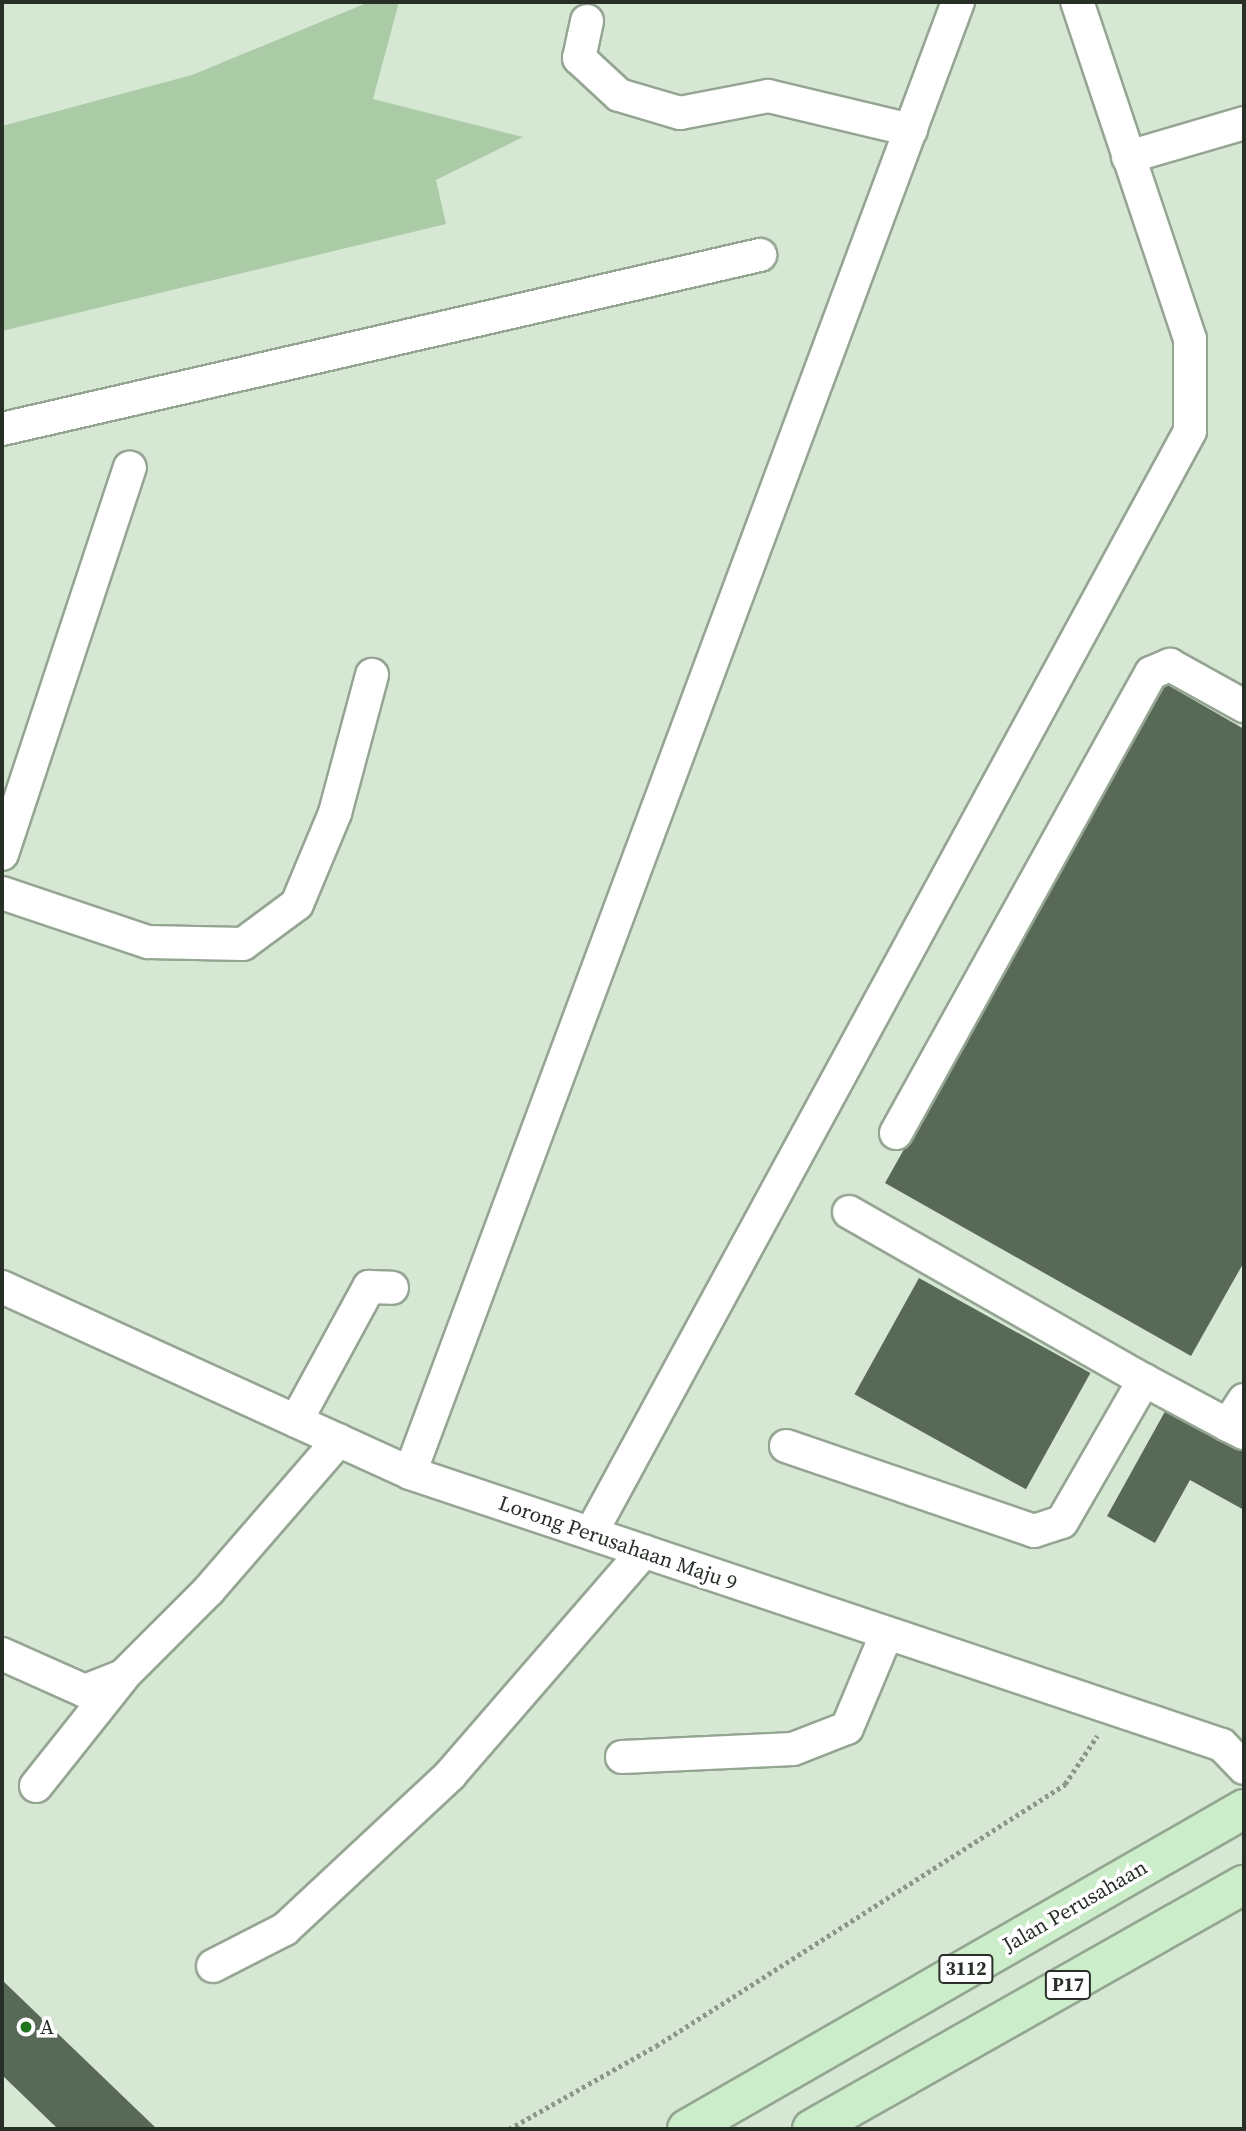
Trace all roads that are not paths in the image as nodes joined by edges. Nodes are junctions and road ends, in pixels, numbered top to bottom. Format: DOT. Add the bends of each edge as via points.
graph roads {
  1 [pos="958,2"];
  2 [pos="1077,2"];
  3 [pos="587,21"];
  4 [pos="1244,123"];
  5 [pos="911,130"];
  6 [pos="1128,157"];
  7 [pos="760,255"];
  8 [pos="2,429"];
  9 [pos="130,468"];
  10 [pos="372,675"];
  11 [pos="1244,706"];
  12 [pos="2,853"];
  13 [pos="2,893"];
  14 [pos="896,1133"];
  15 [pos="849,1212"];
  16 [pos="2,1287"];
  17 [pos="391,1288"];
  18 [pos="1144,1380"];
  19 [pos="1239,1419"];
  20 [pos="296,1421"];
  21 [pos="339,1440"];
  22 [pos="786,1446"];
  23 [pos="410,1473"];
  24 [pos="591,1533"];
  25 [pos="644,1551"];
  26 [pos="887,1633"];
  27 [pos="2,1654"];
  28 [pos="123,1676"];
  29 [pos="622,1757"];
  30 [pos="1244,1768"];
  31 [pos="36,1786"];
  32 [pos="1244,1809"];
  33 [pos="1244,1885"];
  34 [pos="213,1966"];
  35 [pos="687,2129"];
  36 [pos="812,2129"];
  1 -- 5 [label="street"];
  2 -- 6 [label="street"];
  3 -- 5 [label="street" via="579,58 619,95 680,113 768,96"];
  4 -- 6 [label="street"];
  5 -- 23 [label="street"];
  6 -- 24 [label="street" via="1189,340 1190,431"];
  7 -- 8 [label="street"];
  9 -- 12 [label="street"];
  10 -- 13 [label="street" via="335,813 297,904 243,944 148,942"];
  11 -- 14 [label="street" via="1170,665 1150,673"];
  15 -- 18 [label="street"];
  16 -- 20 [label="street, Lorong Perusahaan Maju 9"];
  17 -- 20 [label="street" via="369,1287"];
  18 -- 19 [label="street"];
  18 -- 22 [label="street" via="1062,1522 1034,1531"];
  20 -- 21 [label="street, Lorong Perusahaan Maju 9"];
  21 -- 23 [label="street, Lorong Perusahaan Maju 9"];
  21 -- 28 [label="street" via="209,1590"];
  23 -- 24 [label="street, Lorong Perusahaan Maju 9"];
  24 -- 25 [label="street, Lorong Perusahaan Maju 9"];
  25 -- 26 [label="street, Lorong Perusahaan Maju 9"];
  25 -- 34 [label="street" via="450,1775 285,1929"];
  26 -- 29 [label="street" via="847,1728 793,1749"];
  26 -- 30 [label="street, Lorong Perusahaan Maju 9" via="1222,1745"];
  27 -- 28 [label="street" via="85,1691"];
  28 -- 31 [label="street"];
  32 -- 35 [label="main road, Jalan Perusahaan / 3112"];
  33 -- 36 [label="main road, P17"];
}
